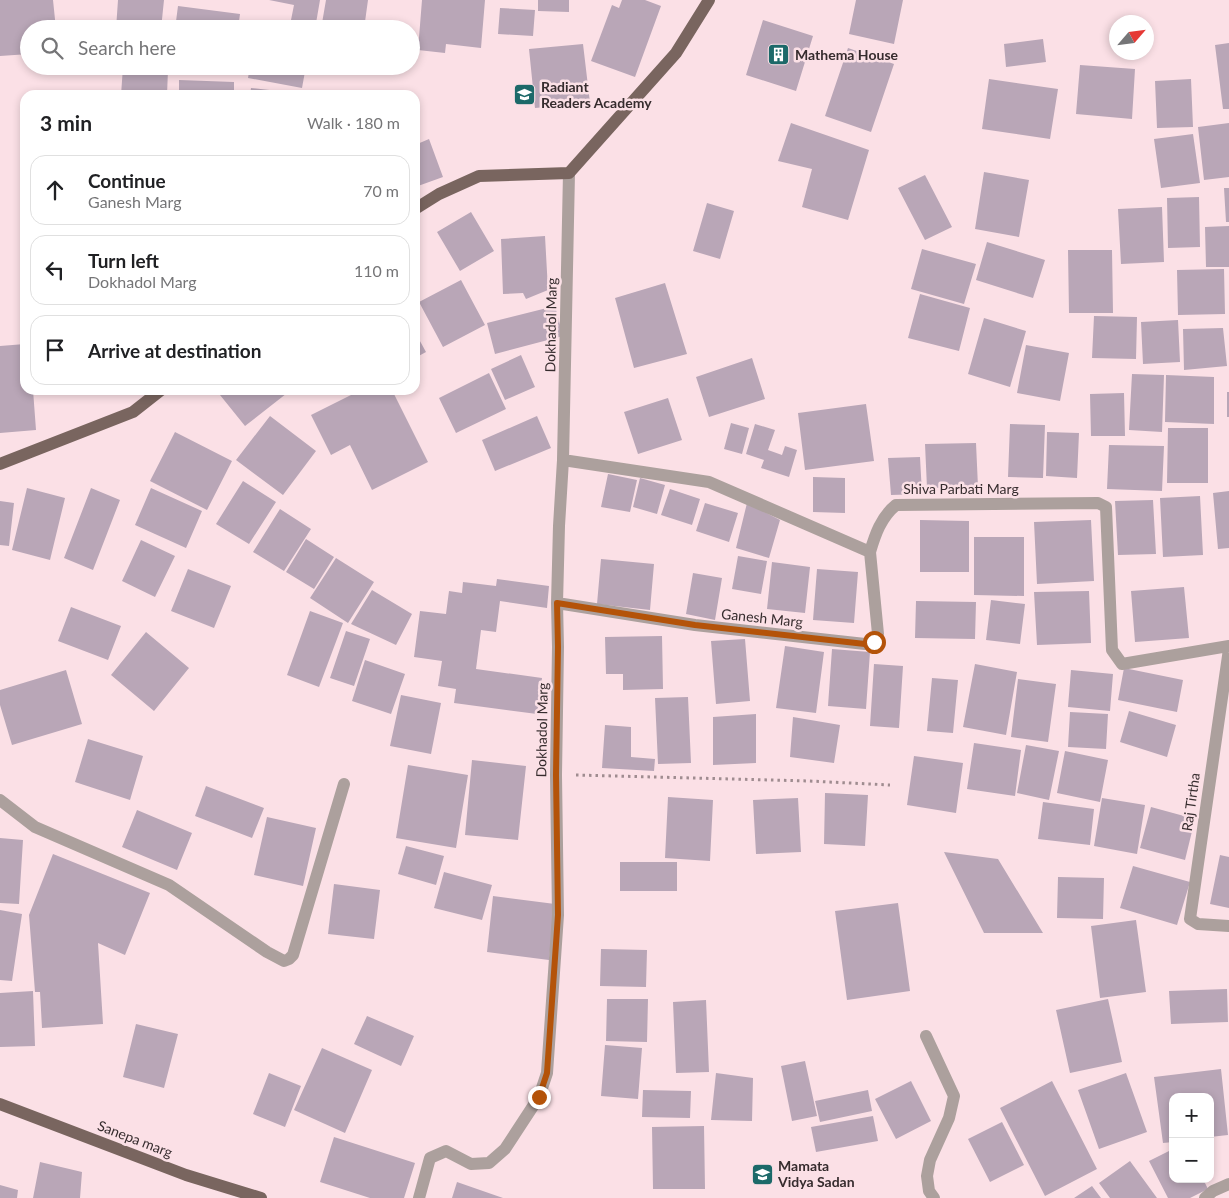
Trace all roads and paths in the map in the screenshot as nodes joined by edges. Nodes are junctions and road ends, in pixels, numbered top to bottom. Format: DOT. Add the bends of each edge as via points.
graph roads {
  1 [pos="708,0"];
  2 [pos="569,173"];
  3 [pos="420,206"];
  4 [pos="155,395"];
  5 [pos="563,460"];
  6 [pos="0,464"];
  7 [pos="870,552"];
  8 [pos="557,603"];
  9 [pos="1229,647"];
  10 [pos="556,775"];
  11 [pos="344,784"];
  12 [pos="890,785"];
  13 [pos="0,800"];
  14 [pos="1229,926"];
  15 [pos="926,1036"];
  16 [pos="0,1104"];
  17 [pos="1229,1184"];
  18 [pos="261,1198"];
  19 [pos="419,1198"];
  20 [pos="934,1198"];
  21 [pos="1205,1198"];
  1 -- 2 [label="main road" via="676,53"];
  2 -- 3 [label="main road" via="479,176"];
  2 -- 5 [label="street, Dokhadol Marg"];
  4 -- 6 [label="main road" via="133,412"];
  5 -- 7 [label="street" via="709,482"];
  5 -- 8 [label="street, Dokhadol Marg"];
  7 -- 8 [label="street, Ganesh Marg" via="878,634 874,642 865,644 695,625"];
  7 -- 9 [label="street, Shiva Parbati Marg" via="877,529 896,504 1098,503 1106,507 1112,650 1117,659 1122,664"];
  8 -- 10 [label="street, Dokhadol Marg"];
  9 -- 14 [label="street, Raj Tirtha" via="1190,919 1198,924"];
  10 -- 12 [label="path"];
  10 -- 19 [label="street, Dokhadol Marg" via="558,915 547,1073 539,1097 505,1149 488,1163 471,1164 446,1151 430,1158"];
  11 -- 13 [label="street" via="293,955 284,961 169,885 35,827"];
  15 -- 20 [label="street" via="954,1096 949,1118 930,1160 927,1176 929,1191"];
  16 -- 18 [label="main road, Sanepa marg" via="186,1175"];
  17 -- 21 [label="street"];
}
